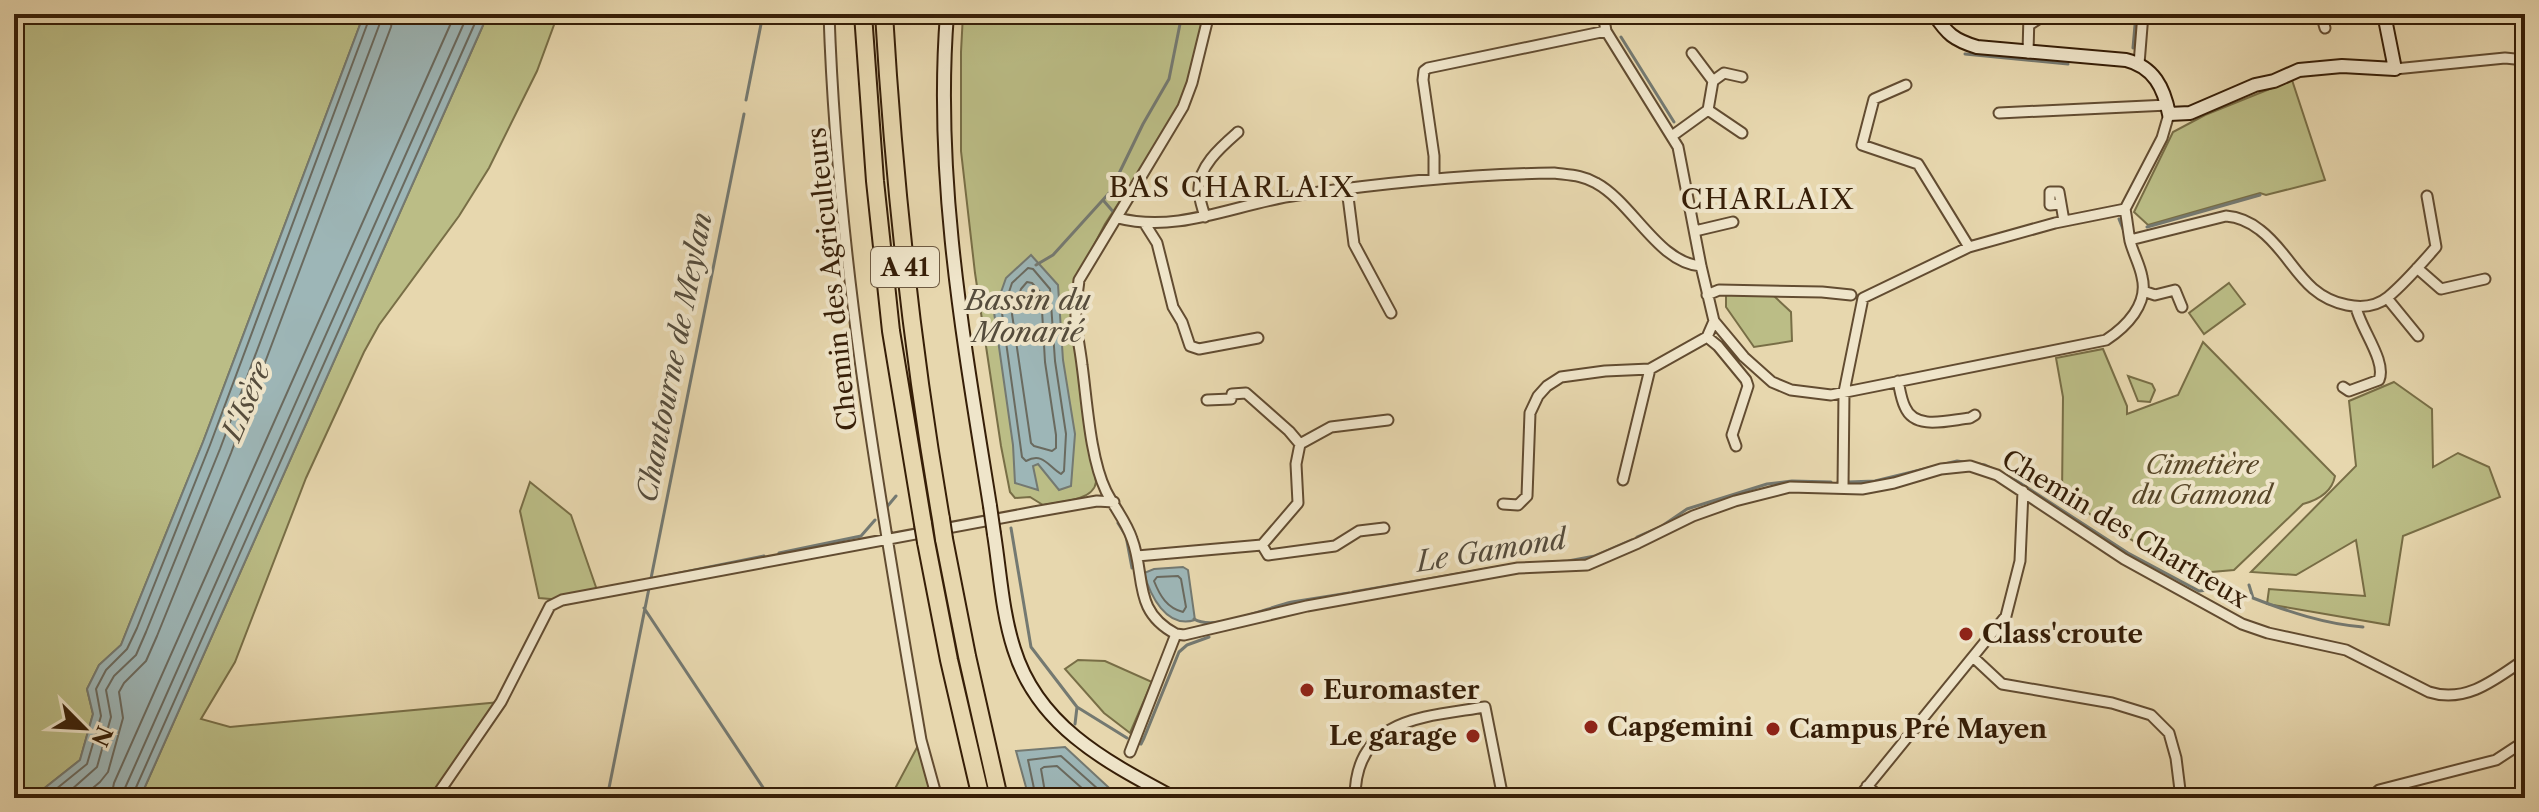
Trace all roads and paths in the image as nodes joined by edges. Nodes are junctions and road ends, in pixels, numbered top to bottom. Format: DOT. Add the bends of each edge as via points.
graph roads {
  1 [pos="829,14"];
  2 [pos="863,14"];
  3 [pos="884,14"];
  4 [pos="947,14"];
  5 [pos="1209,14"];
  6 [pos="1603,14"];
  7 [pos="1934,14"];
  8 [pos="2029,14"];
  9 [pos="2046,14"];
  10 [pos="2143,14"];
  11 [pos="2321,14"];
  12 [pos="2384,14"];
  13 [pos="2029,25"];
  14 [pos="2325,28"];
  15 [pos="1606,31"];
  16 [pos="1692,53"];
  17 [pos="2028,53"];
  18 [pos="2525,60"];
  19 [pos="2139,64"];
  20 [pos="2395,69"];
  21 [pos="1742,77"];
  22 [pos="1713,81"];
  23 [pos="1906,85"];
  24 [pos="2168,109"];
  25 [pos="1708,110"];
  26 [pos="1999,113"];
  27 [pos="1238,132"];
  28 [pos="1742,133"];
  29 [pos="1672,136"];
  30 [pos="1434,178"];
  31 [pos="1347,189"];
  32 [pos="2427,196"];
  33 [pos="2060,204"];
  34 [pos="2125,209"];
  35 [pos="1205,217"];
  36 [pos="1118,218"];
  37 [pos="2064,221"];
  38 [pos="1733,222"];
  39 [pos="1145,224"];
  40 [pos="1695,231"];
  41 [pos="2130,240"];
  42 [pos="1969,247"];
  43 [pos="1701,266"];
  44 [pos="2417,268"];
  45 [pos="2485,279"];
  46 [pos="2143,291"];
  47 [pos="1707,295"];
  48 [pos="1851,295"];
  49 [pos="2387,298"];
  50 [pos="2182,307"];
  51 [pos="2356,307"];
  52 [pos="1391,313"];
  53 [pos="1714,321"];
  54 [pos="2418,336"];
  55 [pos="1707,337"];
  56 [pos="1258,338"];
  57 [pos="1728,338"];
  58 [pos="1718,346"];
  59 [pos="1650,369"];
  60 [pos="1898,381"];
  61 [pos="2343,387"];
  62 [pos="1844,392"];
  63 [pos="1207,400"];
  64 [pos="1975,415"];
  65 [pos="1388,420"];
  66 [pos="1300,444"];
  67 [pos="1736,446"];
  68 [pos="1623,480"];
  69 [pos="1843,487"];
  70 [pos="2023,491"];
  71 [pos="1114,502"];
  72 [pos="1503,504"];
  73 [pos="1384,528"];
  74 [pos="886,539"];
  75 [pos="1262,545"];
  76 [pos="1137,556"];
  77 [pos="1176,634"];
  78 [pos="1973,657"];
  79 [pos="2525,659"];
  80 [pos="2525,741"];
  81 [pos="1130,752"];
  82 [pos="1867,786"];
  83 [pos="435,798"];
  84 [pos="937,798"];
  85 [pos="981,798"];
  86 [pos="999,798"];
  87 [pos="1174,798"];
  88 [pos="1355,798"];
  89 [pos="1503,798"];
  90 [pos="1858,798"];
  91 [pos="1881,798"];
  92 [pos="2181,798"];
  93 [pos="2370,798"];
  1 -- 74 [label="street, Chemin des Agriculteurs" via="846,246"];
  2 -- 85 [label="highway, A 41, bridge" via="891,331 926,542"];
  3 -- 86 [label="highway, A 41, bridge" via="918,376 944,539"];
  4 -- 87 [label="main road, bridge" via="943,128 960,313 1014,650 1037,698 1063,728 1097,756"];
  5 -- 36 [label="street" via="1183,107"];
  6 -- 15 [label="street"];
  7 -- 17 [label="main road" via="1946,33 1960,42"];
  8 -- 13 [label="street"];
  9 -- 13 [label="street"];
  10 -- 19 [label="street"];
  11 -- 14 [label="street"];
  12 -- 20 [label="main road"];
  13 -- 17 [label="street"];
  15 -- 29 [label="street"];
  15 -- 30 [label="street" via="1424,71"];
  16 -- 22 [label="street"];
  17 -- 19 [label="main road"];
  18 -- 20 [label="street"];
  19 -- 24 [label="main road" via="2156,78"];
  20 -- 24 [label="main road" via="2299,70 2190,113"];
  21 -- 22 [label="street" via="1724,73"];
  22 -- 25 [label="street"];
  23 -- 42 [label="street" via="1874,99 1862,145 1918,164"];
  24 -- 26 [label="street"];
  24 -- 34 [label="street" via="2162,138"];
  25 -- 28 [label="street"];
  25 -- 29 [label="street"];
  27 -- 35 [label="street" via="1218,149 1200,178"];
  29 -- 40 [label="street"];
  30 -- 31 [label="street"];
  30 -- 43 [label="street" via="1579,176 1610,192 1674,258"];
  31 -- 35 [label="street" via="1294,195"];
  31 -- 52 [label="street" via="1354,244"];
  32 -- 44 [label="street" via="2436,247"];
  33 -- 37 [label="street"];
  34 -- 37 [label="street"];
  34 -- 41 [label="street"];
  35 -- 39 [label="street"];
  36 -- 39 [label="street"];
  36 -- 71 [label="street" via="1079,280 1076,312 1096,461"];
  37 -- 42 [label="street"];
  38 -- 40 [label="street"];
  39 -- 56 [label="street" via="1157,243 1173,307 1190,346 1199,349"];
  40 -- 43 [label="street"];
  41 -- 46 [label="street"];
  41 -- 51 [label="street" via="2236,217 2260,230 2312,289"];
  42 -- 62 [label="street" via="1863,298"];
  43 -- 47 [label="street"];
  44 -- 45 [label="street" via="2441,289"];
  44 -- 49 [label="street"];
  46 -- 50 [label="street" via="2155,295 2175,290"];
  46 -- 60 [label="street" via="2131,318 2106,340"];
  47 -- 48 [label="street" via="1719,290"];
  47 -- 53 [label="street"];
  49 -- 51 [label="street"];
  49 -- 54 [label="street"];
  51 -- 61 [label="street" via="2382,375 2349,391"];
  53 -- 55 [label="street"];
  53 -- 57 [label="street"];
  55 -- 58 [label="street"];
  55 -- 59 [label="street"];
  57 -- 58 [label="street"];
  57 -- 62 [label="street" via="1772,382 1806,394"];
  58 -- 67 [label="street" via="1748,386 1732,435"];
  59 -- 68 [label="street"];
  59 -- 72 [label="street" via="1561,377 1547,386 1530,413 1527,496 1518,505"];
  60 -- 62 [label="street"];
  60 -- 64 [label="street" via="1905,409 1922,423"];
  62 -- 69 [label="street"];
  63 -- 66 [label="street" via="1246,393"];
  65 -- 66 [label="street" via="1331,427"];
  66 -- 75 [label="street" via="1298,503"];
  69 -- 70 [label="street, Chemin des Chartreux" via="1862,489 1970,466"];
  69 -- 77 [label="street, Chemin des Chartreux" via="1790,487 1735,501 1587,565 1518,568"];
  70 -- 78 [label="street" via="2020,561 2006,616"];
  70 -- 79 [label="street, Chemin des Chartreux" via="2124,559 2242,624 2346,650 2442,697 2464,695"];
  71 -- 74 [label="street"];
  71 -- 76 [label="street"];
  73 -- 75 [label="street" via="1359,531 1335,546 1268,555"];
  74 -- 83 [label="street" via="550,606 501,702"];
  74 -- 84 [label="street, Chemin des Agriculteurs" via="921,740"];
  75 -- 76 [label="street"];
  76 -- 77 [label="street" via="1145,602"];
  77 -- 81 [label="street"];
  78 -- 82 [label="street"];
  78 -- 92 [label="street" via="2002,684 2151,715 2169,733"];
  80 -- 93 [label="street" via="2496,760 2379,790"];
  82 -- 90 [label="street"];
  82 -- 91 [label="street"];
  88 -- 89 [label="street" via="1364,757 1391,727 1485,707"];
}
